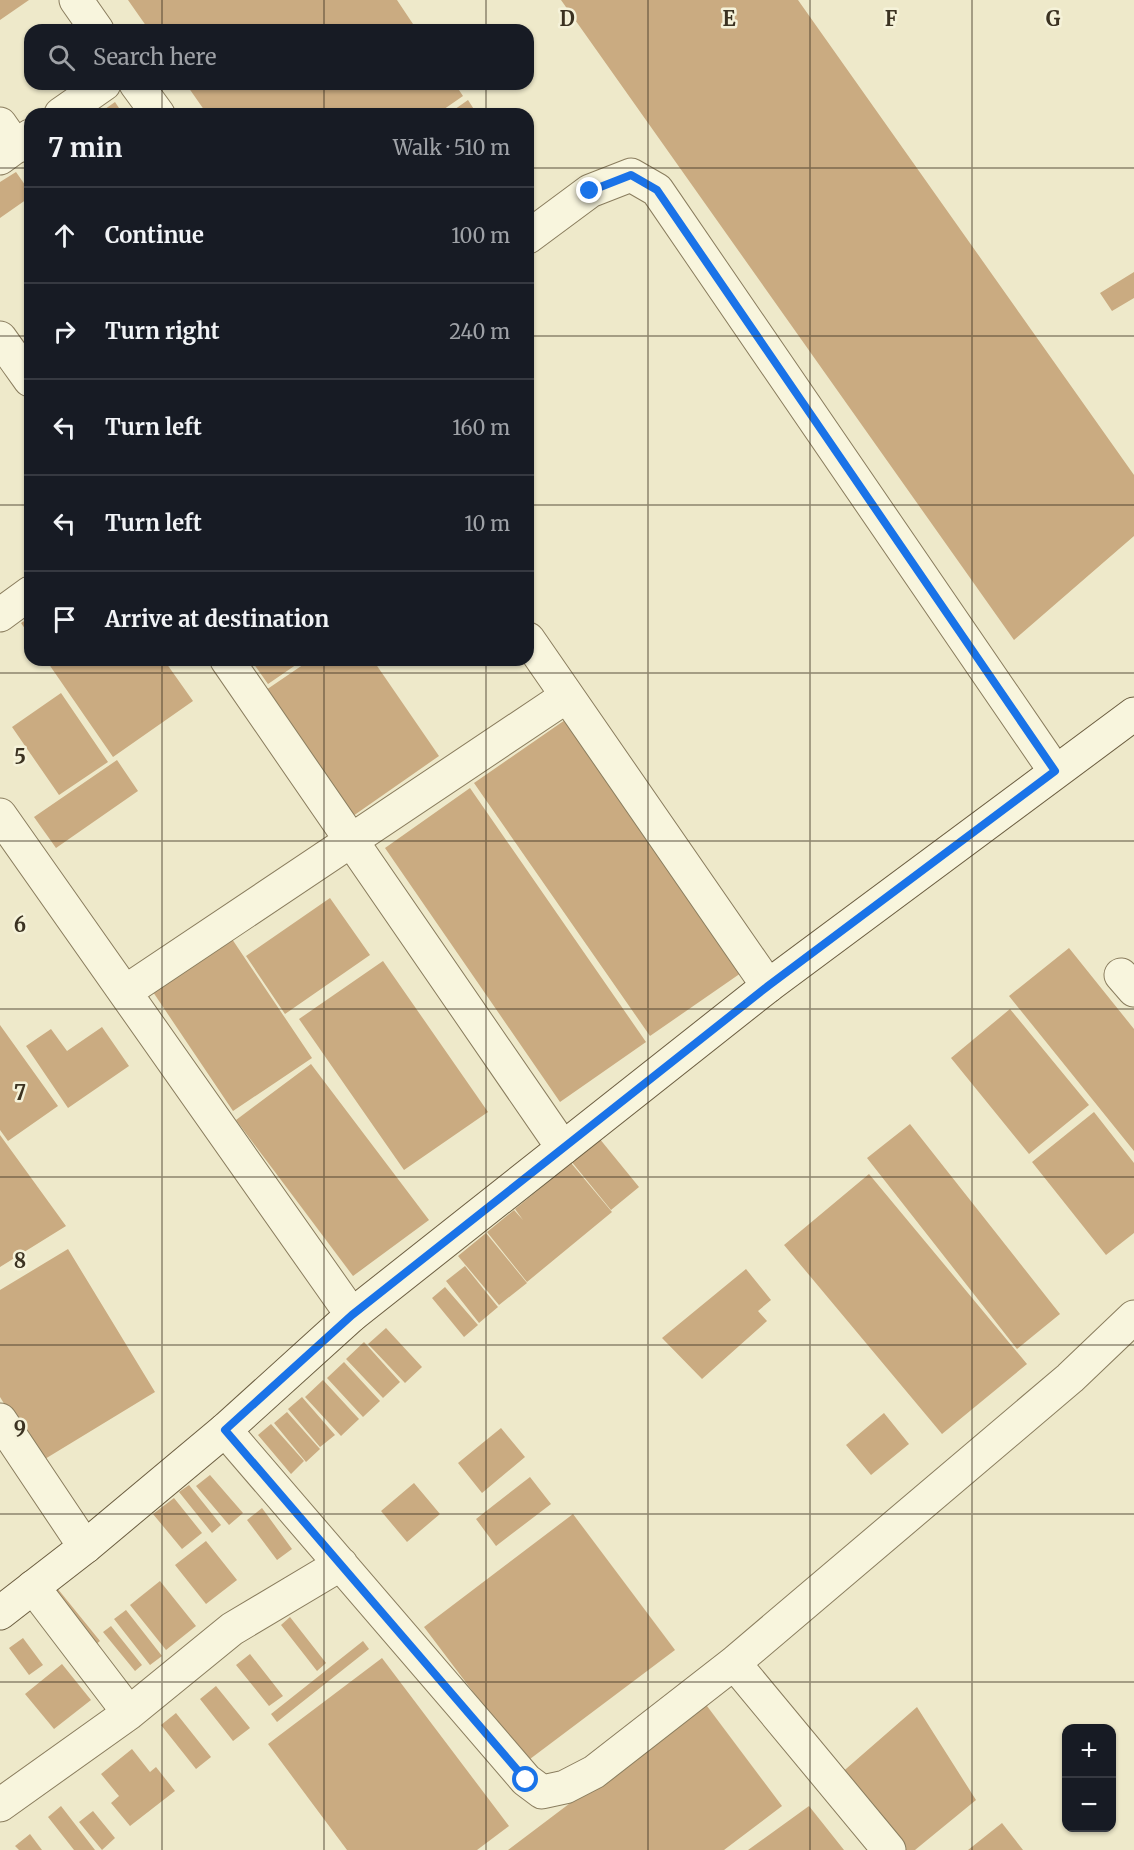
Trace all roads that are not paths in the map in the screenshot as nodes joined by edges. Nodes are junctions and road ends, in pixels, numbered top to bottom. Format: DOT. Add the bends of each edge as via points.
graph roads {
  1 [pos="76,0"];
  2 [pos="93,24"];
  3 [pos="95,90"];
  4 [pos="140,90"];
  5 [pos="70,108"];
  6 [pos="154,108"];
  7 [pos="534,233"];
  8 [pos="0,338"];
  9 [pos="24,372"];
  10 [pos="24,597"];
  11 [pos="0,615"];
  12 [pos="534,648"];
  13 [pos="231,666"];
  14 [pos="567,696"];
  15 [pos="1134,714"];
  16 [pos="1055,771"];
  17 [pos="0,815"];
  18 [pos="352,841"];
  19 [pos="768,986"];
  20 [pos="125,992"];
  21 [pos="563,1148"];
  22 [pos="352,1315"];
  23 [pos="1134,1317"];
  24 [pos="0,1420"];
  25 [pos="225,1430"];
  26 [pos="85,1547"];
  27 [pos="341,1564"];
  28 [pos="33,1587"];
  29 [pos="0,1613"];
  30 [pos="734,1663"];
  31 [pos="129,1713"];
  32 [pos="0,1805"];
  33 [pos="889,1850"];
  1 -- 2 [label="street"];
  3 -- 5 [label="street"];
  4 -- 6 [label="street"];
  7 -- 16 [label="street" via="590,191 631,175 657,190"];
  8 -- 9 [label="street"];
  10 -- 11 [label="street"];
  12 -- 14 [label="street"];
  13 -- 18 [label="street"];
  14 -- 18 [label="street"];
  14 -- 19 [label="street"];
  15 -- 16 [label="street"];
  16 -- 19 [label="street"];
  17 -- 20 [label="street"];
  18 -- 20 [label="street"];
  18 -- 21 [label="street"];
  19 -- 21 [label="street"];
  20 -- 22 [label="street"];
  21 -- 22 [label="street"];
  22 -- 25 [label="street"];
  23 -- 30 [label="street" via="1060,1386"];
  24 -- 26 [label="street"];
  25 -- 26 [label="street"];
  25 -- 27 [label="street"];
  26 -- 28 [label="street"];
  27 -- 30 [label="street" via="526,1780 543,1792 565,1787 594,1772"];
  27 -- 31 [label="street" via="232,1629"];
  28 -- 29 [label="street"];
  28 -- 31 [label="street"];
  30 -- 33 [label="street"];
  31 -- 32 [label="street"];
}
